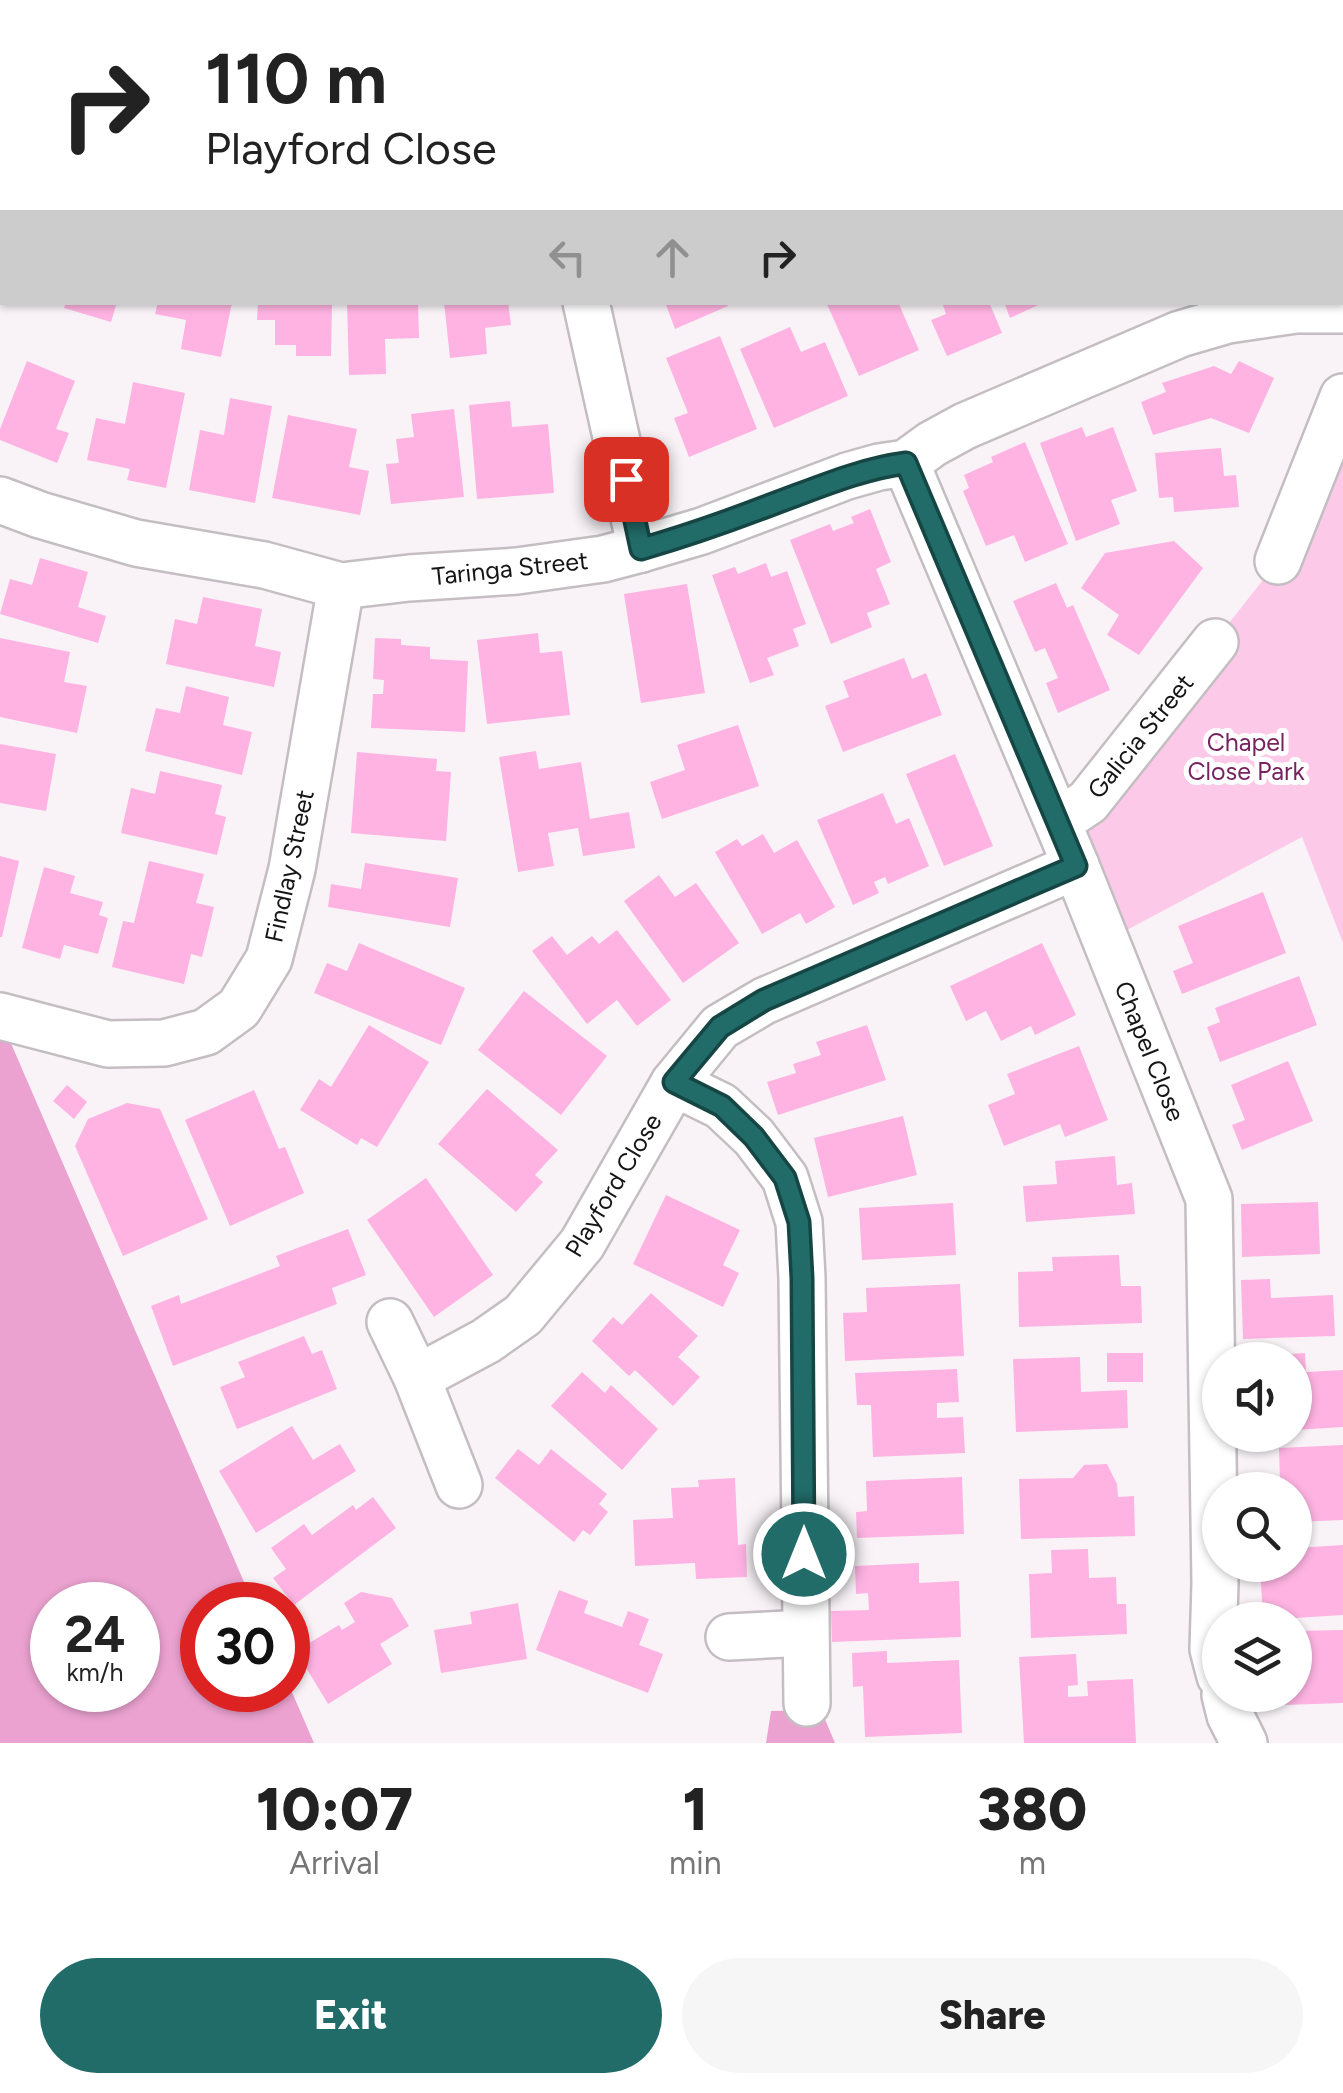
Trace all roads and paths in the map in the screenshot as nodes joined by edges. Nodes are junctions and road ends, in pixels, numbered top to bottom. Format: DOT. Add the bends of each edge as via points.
graph roads {
  1 [pos="587,305"];
  2 [pos="1343,310"];
  3 [pos="1343,397"];
  4 [pos="906,463"];
  5 [pos="0,500"];
  6 [pos="641,549"];
  7 [pos="1278,561"];
  8 [pos="342,586"];
  9 [pos="1215,642"];
  10 [pos="1058,822"];
  11 [pos="1076,866"];
  12 [pos="0,1016"];
  13 [pos="674,1082"];
  14 [pos="390,1322"];
  15 [pos="417,1378"];
  16 [pos="459,1485"];
  17 [pos="1214,1602"];
  18 [pos="804,1634"];
  19 [pos="730,1637"];
  20 [pos="806,1704"];
  21 [pos="1229,1712"];
  22 [pos="1244,1743"];
  1 -- 6 [label="street"];
  2 -- 4 [label="street, Taringa Street" via="1228,320 1180,334 965,426"];
  3 -- 7 [label="street"];
  4 -- 6 [label="street, Taringa Street" via="847,476"];
  4 -- 10 [label="street, Chapel Close"];
  5 -- 8 [label="street, Taringa Street" via="136,543"];
  6 -- 8 [label="street, Taringa Street" via="517,571"];
  8 -- 12 [label="street, Findlay Street" via="292,869 270,958 239,1008 206,1032 164,1043 108,1044"];
  9 -- 10 [label="street, Galicia Street" via="1088,802"];
  10 -- 11 [label="street, Chapel Close"];
  11 -- 13 [label="street, Playford Close" via="764,1000 720,1027"];
  11 -- 17 [label="street, Chapel Close" via="1210,1200"];
  13 -- 15 [label="street, Playford Close" via="582,1244 523,1315"];
  13 -- 18 [label="street" via="722,1106 754,1137 785,1178 799,1222"];
  14 -- 15 [label="street"];
  15 -- 16 [label="street"];
  18 -- 19 [label="street"];
  18 -- 20 [label="street"];
  21 -- 22 [label="street"];
}
